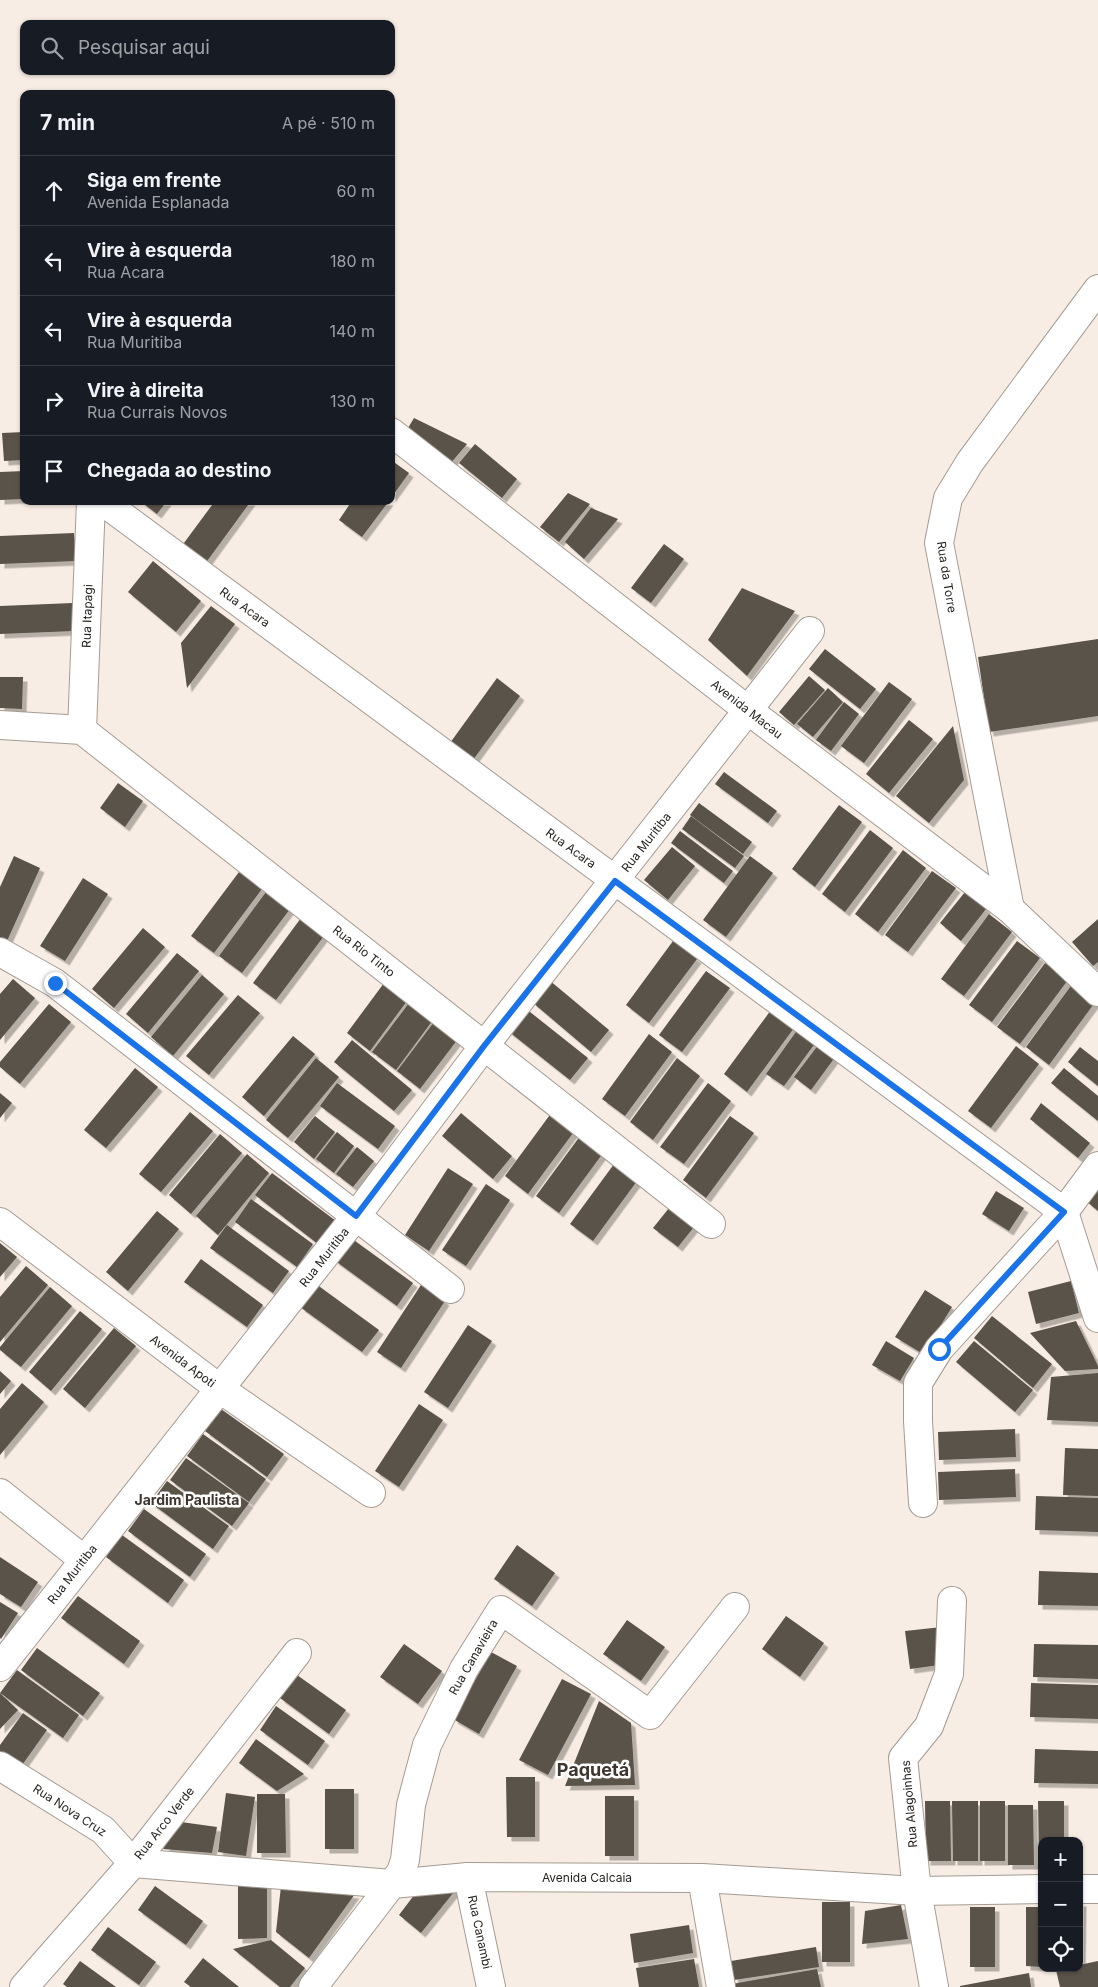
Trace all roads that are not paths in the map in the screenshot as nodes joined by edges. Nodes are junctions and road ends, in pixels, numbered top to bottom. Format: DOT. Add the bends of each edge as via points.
graph roads {
  1 [pos="1098,288"];
  2 [pos="395,435"];
  3 [pos="91,505"];
  4 [pos="107,505"];
  5 [pos="810,631"];
  6 [pos="749,711"];
  7 [pos="0,724"];
  8 [pos="82,730"];
  9 [pos="615,881"];
  10 [pos="1010,909"];
  11 [pos="0,952"];
  12 [pos="1098,992"];
  13 [pos="484,1046"];
  14 [pos="1098,1166"];
  15 [pos="1064,1212"];
  16 [pos="356,1216"];
  17 [pos="0,1222"];
  18 [pos="711,1224"];
  19 [pos="450,1289"];
  20 [pos="1098,1318"];
  21 [pos="220,1389"];
  22 [pos="0,1493"];
  23 [pos="370,1493"];
  24 [pos="923,1503"];
  25 [pos="84,1560"];
  26 [pos="952,1601"];
  27 [pos="735,1607"];
  28 [pos="298,1653"];
  29 [pos="0,1667"];
  30 [pos="0,1766"];
  31 [pos="133,1863"];
  32 [pos="468,1877"];
  33 [pos="702,1878"];
  34 [pos="392,1884"];
  35 [pos="1038,1889"];
  36 [pos="1083,1889"];
  37 [pos="1098,1889"];
  38 [pos="917,1891"];
  39 [pos="24,1987"];
  40 [pos="313,1987"];
  41 [pos="491,1987"];
  42 [pos="721,1987"];
  43 [pos="934,1987"];
  1 -- 10 [label="street, Rua da Torre" via="970,462 948,498 939,543"];
  2 -- 6 [label="street, Avenida Macau"];
  3 -- 8 [label="street, Rua Itapagi"];
  4 -- 9 [label="street, Rua Acara"];
  5 -- 6 [label="street, Rua Muritiba"];
  6 -- 9 [label="street, Rua Muritiba"];
  6 -- 10 [label="street, Avenida Macau"];
  7 -- 8 [label="street"];
  8 -- 13 [label="street, Rua Rio Tinto"];
  9 -- 13 [label="street, Rua Muritiba"];
  9 -- 15 [label="street, Rua Acara"];
  10 -- 12 [label="street, Avenida Macau"];
  11 -- 16 [label="street" via="55,983"];
  13 -- 16 [label="street, Rua Muritiba"];
  13 -- 18 [label="street, Rua Rio Tinto"];
  14 -- 15 [label="street"];
  15 -- 20 [label="street"];
  15 -- 24 [label="street" via="939,1349 918,1383"];
  16 -- 19 [label="street"];
  16 -- 21 [label="street, Rua Muritiba"];
  17 -- 21 [label="street, Avenida Apoti"];
  21 -- 23 [label="street, Avenida Apoti"];
  21 -- 25 [label="street, Rua Muritiba"];
  22 -- 25 [label="street"];
  25 -- 29 [label="street, Rua Muritiba"];
  26 -- 38 [label="street, Rua Alagoinhas" via="949,1674 928,1726 903,1758"];
  27 -- 34 [label="street, Rua Canavieira" via="650,1714 501,1610 464,1669 427,1744 411,1805 405,1860"];
  28 -- 31 [label="street, Rua Arco Verde"];
  30 -- 31 [label="street, Rua Nova Cruz" via="104,1830"];
  31 -- 34 [label="street, Avenida Calcaia"];
  31 -- 39 [label="street, Rua Arco Verde"];
  32 -- 33 [label="street, Avenida Calcaia"];
  32 -- 34 [label="street, Avenida Calcaia"];
  32 -- 41 [label="street, Rua Canambi"];
  33 -- 38 [label="street, Avenida Calcaia"];
  33 -- 42 [label="street"];
  34 -- 40 [label="street, Rua Canavieira"];
  35 -- 38 [label="street, Avenida Calcaia"];
  36 -- 37 [label="street"];
  38 -- 43 [label="street, Rua Alagoinhas"];
}
